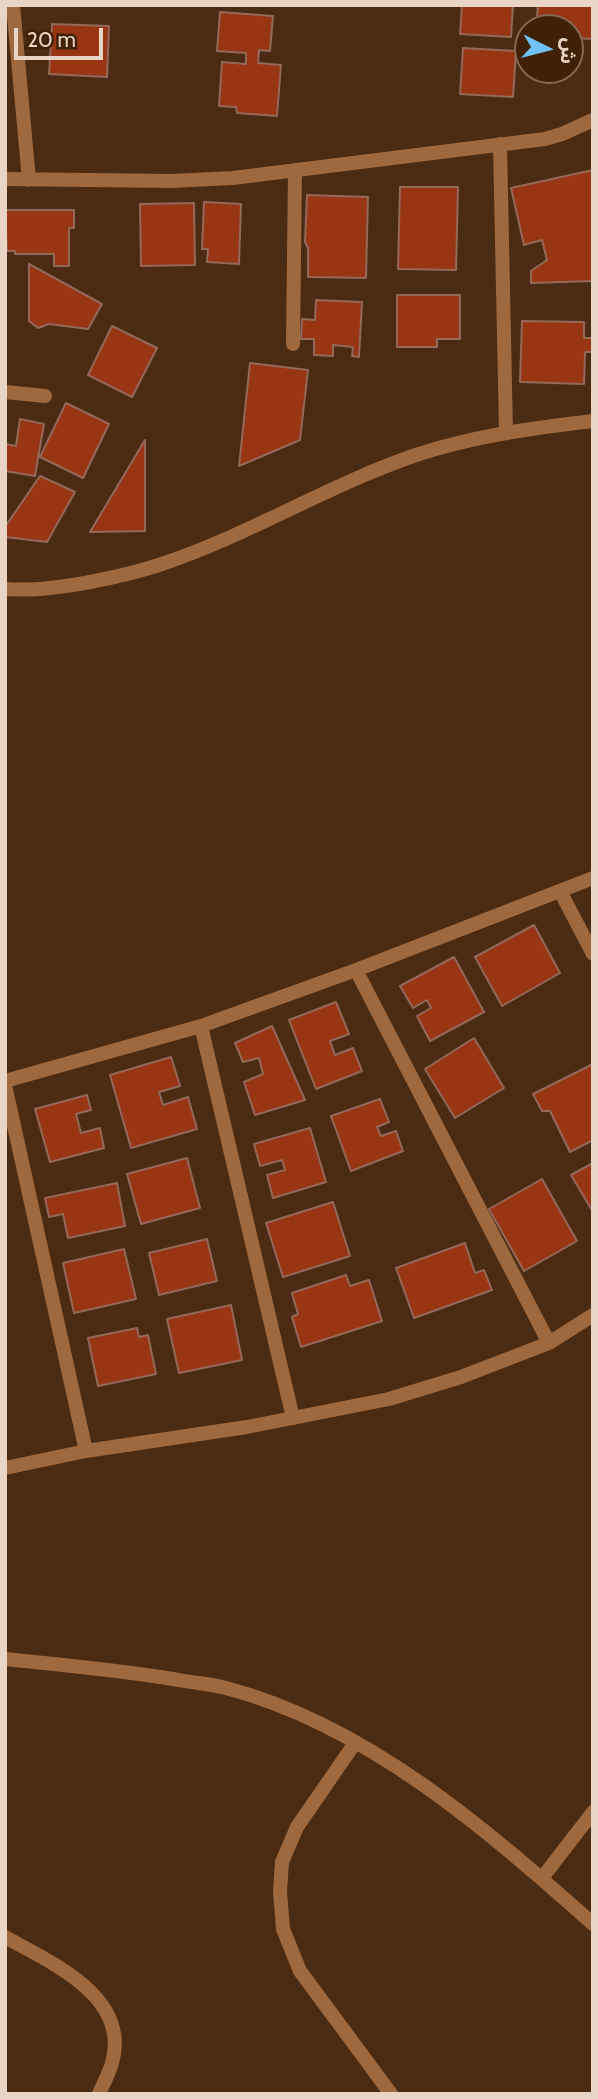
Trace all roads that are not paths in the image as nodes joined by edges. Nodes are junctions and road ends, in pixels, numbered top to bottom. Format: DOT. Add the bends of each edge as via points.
graph roads {
  1 [pos="13,5"];
  2 [pos="593,120"];
  3 [pos="500,145"];
  4 [pos="295,170"];
  5 [pos="5,179"];
  6 [pos="29,180"];
  7 [pos="293,344"];
  8 [pos="5,392"];
  9 [pos="45,396"];
  10 [pos="593,421"];
  11 [pos="506,433"];
  12 [pos="5,589"];
  13 [pos="593,878"];
  14 [pos="560,891"];
  15 [pos="593,954"];
  16 [pos="356,970"];
  17 [pos="201,1026"];
  18 [pos="5,1083"];
  19 [pos="593,1315"];
  20 [pos="549,1343"];
  21 [pos="293,1418"];
  22 [pos="86,1451"];
  23 [pos="5,1468"];
  24 [pos="5,1659"];
  25 [pos="355,1743"];
  26 [pos="593,1812"];
  27 [pos="542,1878"];
  28 [pos="593,1924"];
  29 [pos="5,1937"];
  30 [pos="99,2094"];
  31 [pos="391,2094"];
  1 -- 6 [label="street"];
  2 -- 3 [label="street" via="545,139"];
  3 -- 4 [label="street"];
  3 -- 11 [label="street"];
  4 -- 6 [label="street" via="171,181"];
  4 -- 7 [label="street"];
  5 -- 6 [label="street"];
  8 -- 9 [label="street"];
  10 -- 11 [label="street"];
  11 -- 12 [label="street" via="416,455 161,565 33,591"];
  13 -- 14 [label="street"];
  14 -- 15 [label="street"];
  14 -- 16 [label="street"];
  16 -- 17 [label="street"];
  16 -- 20 [label="street"];
  17 -- 18 [label="street"];
  17 -- 21 [label="street"];
  18 -- 22 [label="street"];
  19 -- 20 [label="street"];
  20 -- 21 [label="street" via="389,1399"];
  21 -- 22 [label="street"];
  22 -- 23 [label="street"];
  24 -- 25 [label="street" via="226,1688 292,1712"];
  25 -- 27 [label="street" via="418,1780"];
  25 -- 31 [label="street" via="297,1827 282,1862 279,1891 284,1929 300,1971"];
  26 -- 27 [label="street"];
  27 -- 28 [label="street"];
  29 -- 30 [label="street" via="93,1991 108,2011 114,2034 113,2061"];
}
